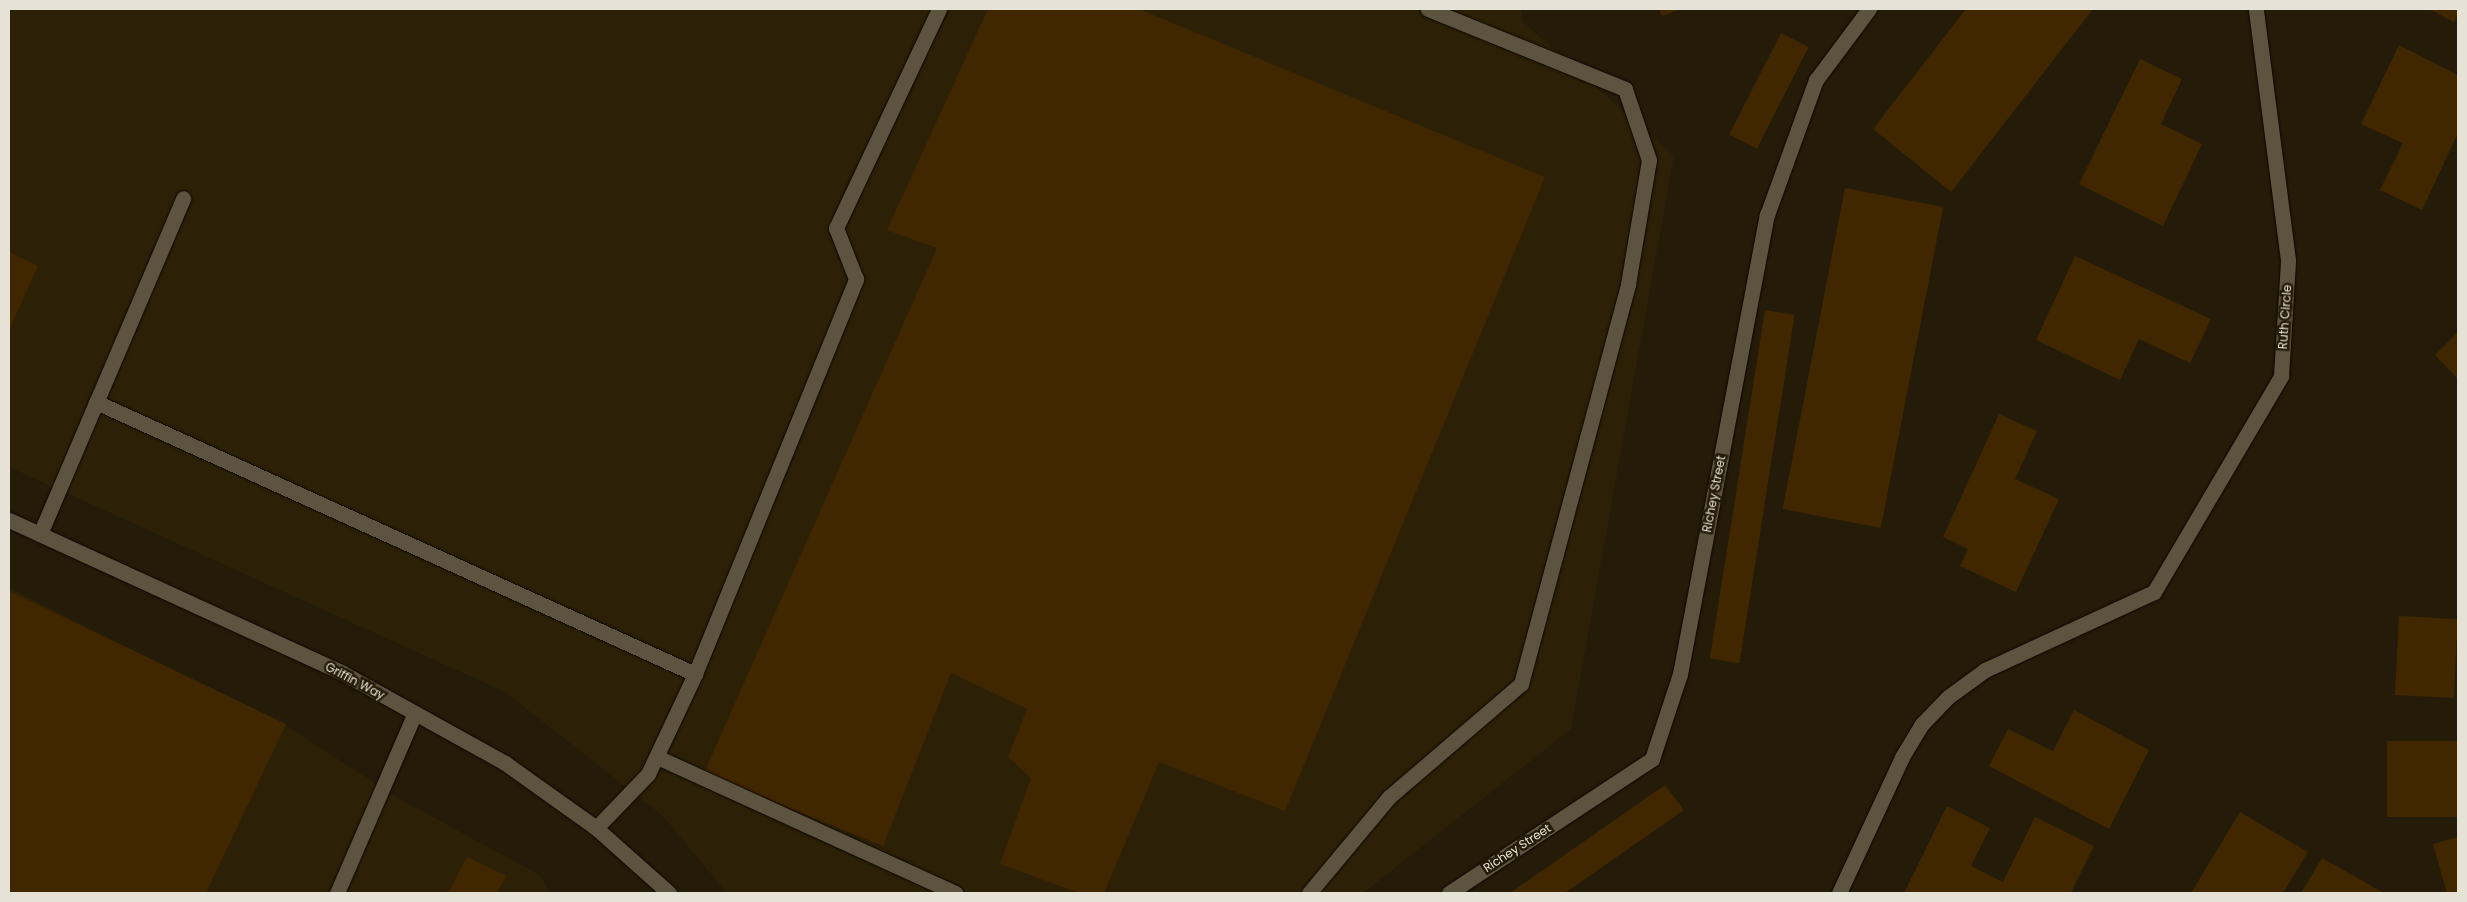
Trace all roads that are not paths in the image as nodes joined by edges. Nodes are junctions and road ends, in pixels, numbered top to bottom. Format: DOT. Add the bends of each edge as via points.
graph roads {
  1 [pos="939,9"];
  2 [pos="1869,9"];
  3 [pos="2256,9"];
  4 [pos="1426,10"];
  5 [pos="183,198"];
  6 [pos="96,402"];
  7 [pos="9,520"];
  8 [pos="40,534"];
  9 [pos="695,674"];
  10 [pos="415,713"];
  11 [pos="656,757"];
  12 [pos="596,828"];
  13 [pos="337,893"];
  14 [pos="669,893"];
  15 [pos="956,893"];
  16 [pos="1309,893"];
  17 [pos="1449,893"];
  18 [pos="1839,893"];
  1 -- 9 [label="street" via="836,228 856,279"];
  2 -- 17 [label="street, Richey Street" via="1816,80 1767,214 1680,674 1652,759"];
  3 -- 18 [label="street, Ruth Circle" via="2288,260 2281,376 2154,592 1985,670 1948,697 1922,724 1902,757"];
  4 -- 16 [label="street" via="1625,88 1649,160 1628,284 1521,684 1389,797"];
  5 -- 6 [label="street"];
  6 -- 8 [label="street"];
  6 -- 9 [label="street"];
  7 -- 8 [label="street, Griffin Way"];
  8 -- 10 [label="street, Griffin Way" via="341,672"];
  9 -- 11 [label="street"];
  10 -- 12 [label="street, Griffin Way" via="505,762"];
  10 -- 13 [label="street"];
  11 -- 12 [label="street" via="648,774"];
  11 -- 15 [label="street"];
  12 -- 14 [label="street, Griffin Way"];
}
